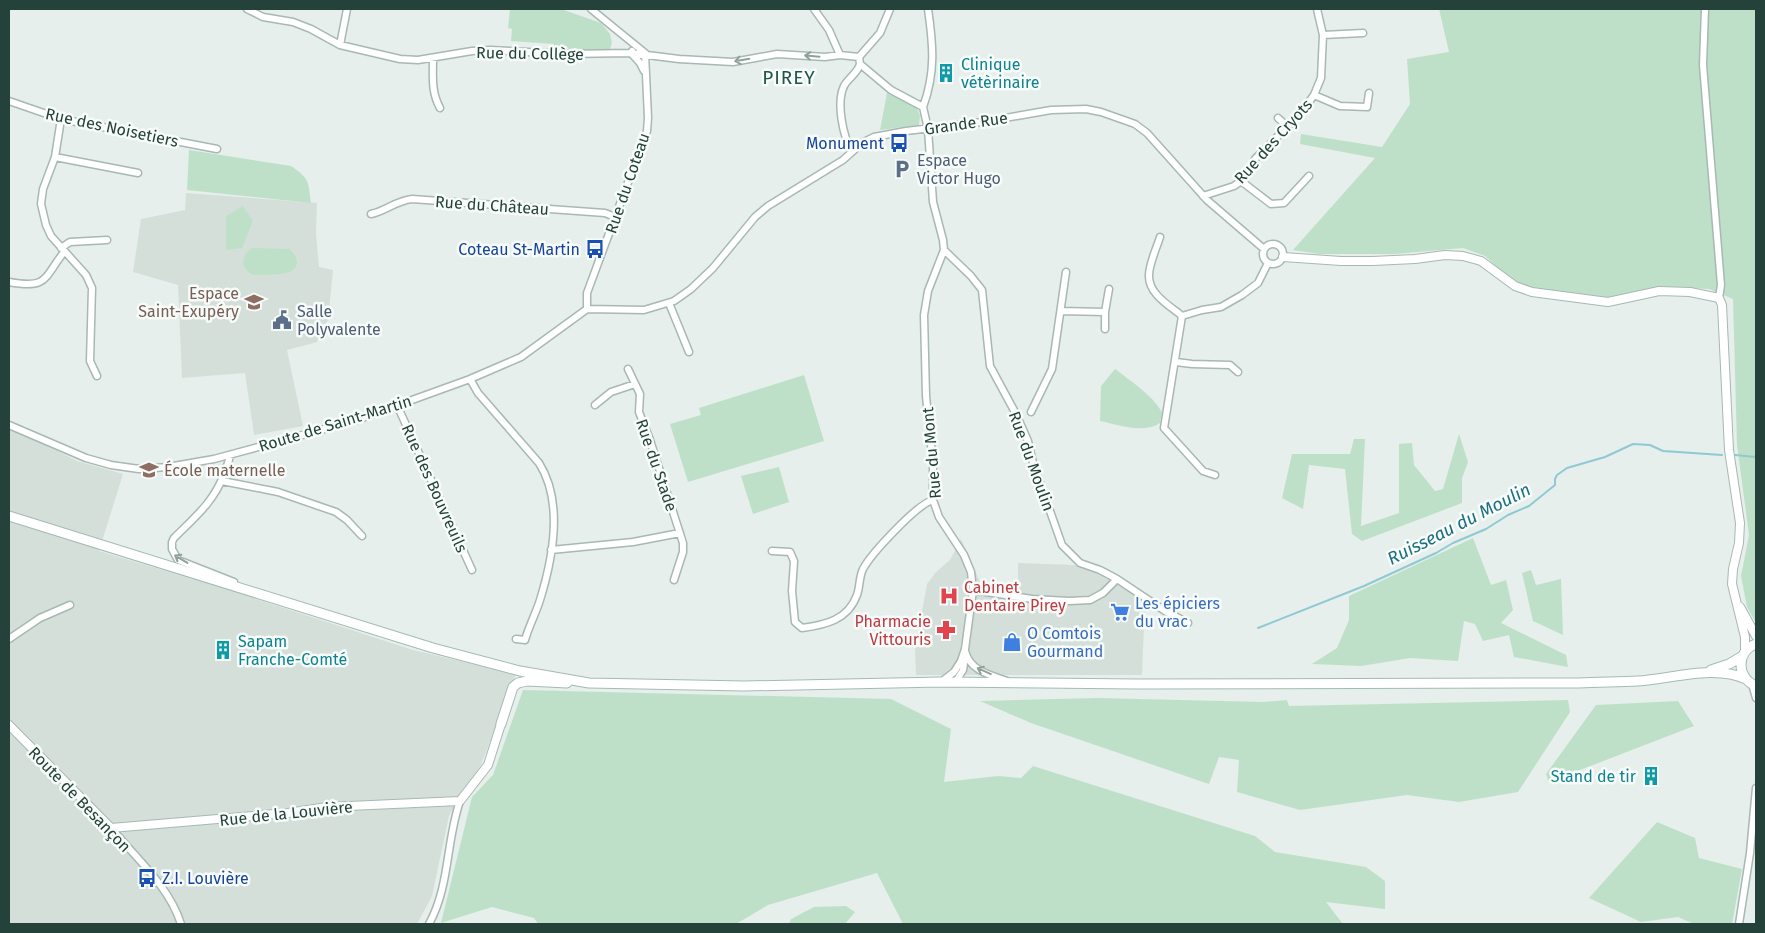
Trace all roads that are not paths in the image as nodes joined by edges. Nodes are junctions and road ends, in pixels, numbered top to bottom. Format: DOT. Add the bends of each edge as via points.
graph roads {
  1 [pos="347,9"];
  2 [pos="591,9"];
  3 [pos="814,9"];
  4 [pos="890,9"];
  5 [pos="928,9"];
  6 [pos="1318,9"];
  7 [pos="1705,9"];
  8 [pos="252,10"];
  9 [pos="1363,32"];
  10 [pos="1323,35"];
  11 [pos="632,43"];
  12 [pos="340,45"];
  13 [pos="631,53"];
  14 [pos="645,54"];
  15 [pos="840,55"];
  16 [pos="434,58"];
  17 [pos="859,60"];
  18 [pos="646,74"];
  19 [pos="1369,93"];
  20 [pos="1314,95"];
  21 [pos="9,101"];
  22 [pos="923,107"];
  23 [pos="440,108"];
  24 [pos="1278,118"];
  25 [pos="61,119"];
  26 [pos="1288,127"];
  27 [pos="928,129"];
  28 [pos="217,148"];
  29 [pos="852,151"];
  30 [pos="55,157"];
  31 [pos="138,173"];
  32 [pos="1309,176"];
  33 [pos="1241,181"];
  34 [pos="1203,196"];
  35 [pos="370,214"];
  36 [pos="615,217"];
  37 [pos="1160,237"];
  38 [pos="107,240"];
  39 [pos="1264,249"];
  40 [pos="62,250"];
  41 [pos="944,250"];
  42 [pos="1283,257"];
  43 [pos="1268,262"];
  44 [pos="1066,272"];
  45 [pos="9,282"];
  46 [pos="1109,289"];
  47 [pos="1719,298"];
  48 [pos="669,303"];
  49 [pos="587,309"];
  50 [pos="1061,311"];
  51 [pos="1105,312"];
  52 [pos="1182,316"];
  53 [pos="1105,329"];
  54 [pos="689,352"];
  55 [pos="1176,362"];
  56 [pos="628,369"];
  57 [pos="1238,372"];
  58 [pos="97,376"];
  59 [pos="470,379"];
  60 [pos="635,384"];
  61 [pos="397,405"];
  62 [pos="595,405"];
  63 [pos="1031,412"];
  64 [pos="9,425"];
  65 [pos="230,455"];
  66 [pos="1215,475"];
  67 [pos="222,481"];
  68 [pos="933,500"];
  69 [pos="9,516"];
  70 [pos="680,533"];
  71 [pos="362,536"];
  72 [pos="551,550"];
  73 [pos="772,551"];
  74 [pos="472,570"];
  75 [pos="1117,579"];
  76 [pos="674,580"];
  77 [pos="973,590"];
  78 [pos="1735,597"];
  79 [pos="274,598"];
  80 [pos="70,605"];
  81 [pos="1188,623"];
  82 [pos="1756,636"];
  83 [pos="9,639"];
  84 [pos="516,639"];
  85 [pos="1756,644"];
  86 [pos="965,650"];
  87 [pos="1743,654"];
  88 [pos="1697,674"];
  89 [pos="940,682"];
  90 [pos="955,682"];
  91 [pos="589,683"];
  92 [pos="1013,683"];
  93 [pos="1751,683"];
  94 [pos="1756,698"];
  95 [pos="501,724"];
  96 [pos="9,725"];
  97 [pos="1756,788"];
  98 [pos="460,801"];
  99 [pos="111,828"];
  100 [pos="181,924"];
  101 [pos="430,924"];
  102 [pos="1739,924"];
  1 -- 12 [label="street"];
  2 -- 11 [label="street"];
  3 -- 15 [label="street" via="829,30"];
  4 -- 17 [label="street" via="880,33"];
  5 -- 22 [label="street" via="933,64"];
  6 -- 10 [label="street, Rue des Cryots"];
  7 -- 47 [label="street" via="1703,65 1721,285"];
  8 -- 12 [label="street, Rue du Collège" via="264,17 311,29"];
  9 -- 10 [label="street"];
  10 -- 20 [label="street, Rue des Cryots" via="1321,78"];
  11 -- 13 [label="street"];
  11 -- 14 [label="street"];
  12 -- 16 [label="street, Rue du Collège" via="400,58"];
  13 -- 14 [label="street, Rue du Collège"];
  13 -- 16 [label="street, Rue du Collège" via="490,50"];
  13 -- 18 [label="street"];
  15 -- 14 [label="street, Rue du Collège, one-way" via="777,54 733,62"];
  14 -- 18 [label="street, Rue du Coteau"];
  15 -- 17 [label="street, Rue du Collège"];
  16 -- 23 [label="street" via="433,91"];
  17 -- 22 [label="street" via="891,90"];
  17 -- 29 [label="street" via="858,70 842,91 845,138"];
  18 -- 36 [label="street, Rue du Coteau" via="647,130"];
  19 -- 20 [label="street, Rue des Cryots" via="1367,107 1340,106"];
  20 -- 26 [label="street, Rue des Cryots"];
  21 -- 25 [label="street, Rue des Noisetiers"];
  22 -- 27 [label="street"];
  24 -- 26 [label="street"];
  25 -- 28 [label="street, Rue des Noisetiers"];
  25 -- 30 [label="street"];
  26 -- 33 [label="street, Rue des Cryots" via="1256,159"];
  27 -- 29 [label="street, Grande Rue" via="874,137"];
  27 -- 34 [label="street, Grande Rue" via="1051,110 1101,112 1135,124 1147,133"];
  27 -- 41 [label="street" via="932,202"];
  29 -- 48 [label="street, Grande Rue" via="843,160 768,206 691,289"];
  30 -- 31 [label="street"];
  30 -- 40 [label="street" via="41,204 51,236"];
  32 -- 33 [label="street" via="1284,202 1271,204"];
  33 -- 34 [label="street, Rue des Cryots"];
  34 -- 39 [label="street, Grande Rue"];
  35 -- 36 [label="street, Rue du Château" via="412,199 605,213"];
  36 -- 49 [label="street, Rue du Coteau" via="587,293"];
  37 -- 52 [label="street" via="1149,275 1160,298"];
  38 -- 40 [label="street" via="70,242"];
  39 -- 42 [label="street" via="1276,244 1283,250"];
  39 -- 43 [label="street" via="1263,255"];
  40 -- 45 [label="street" via="45,279 37,284"];
  40 -- 58 [label="street" via="86,275 92,288 90,361"];
  41 -- 68 [label="street, Rue du Mont" via="928,291 924,315"];
  41 -- 75 [label="street, Rue du Moulin" via="982,290 990,366 1028,441 1062,545 1080,563"];
  42 -- 43 [label="street" via="1277,263"];
  42 -- 47 [label="street" via="1373,261 1463,256 1481,261 1515,286 1532,292 1608,302 1659,291 1690,292"];
  43 -- 52 [label="street" via="1258,283 1242,296 1221,307"];
  44 -- 50 [label="street"];
  46 -- 51 [label="street"];
  47 -- 78 [label="street" via="1722,305 1729,450 1740,523 1733,568"];
  48 -- 49 [label="street, Grande Rue" via="644,310"];
  48 -- 54 [label="street"];
  49 -- 59 [label="street, Route de Saint-Martin" via="521,357"];
  50 -- 51 [label="street"];
  50 -- 63 [label="street" via="1052,369"];
  51 -- 53 [label="street"];
  52 -- 55 [label="street"];
  55 -- 57 [label="street" via="1230,365"];
  55 -- 66 [label="street" via="1164,428 1203,471"];
  56 -- 60 [label="street, Rue du Stade"];
  59 -- 61 [label="street, Route de Saint-Martin"];
  59 -- 72 [label="street" via="545,473 554,508"];
  60 -- 62 [label="street" via="611,392"];
  60 -- 70 [label="street, Rue du Stade" via="641,401 639,412"];
  61 -- 65 [label="street, Route de Saint-Martin" via="354,421"];
  61 -- 74 [label="street, Rue des Bouvreuils"];
  64 -- 65 [label="street, Route de Saint-Martin" via="86,458 139,469"];
  65 -- 67 [label="street"];
  67 -- 71 [label="street" via="278,492 336,512"];
  79 -- 67 [label="street, one-way" via="178,560 172,549 174,538 202,512"];
  68 -- 73 [label="street" via="907,519 871,559 862,571 853,605 841,617 826,624 802,628 795,622 794,561 790,552"];
  68 -- 77 [label="street, Rue du Mont" via="939,517 964,555 971,572"];
  69 -- 79 [label="main road"];
  70 -- 72 [label="street" via="633,542"];
  70 -- 76 [label="street, Rue du Stade" via="682,552"];
  72 -- 84 [label="street" via="540,602 525,640"];
  75 -- 77 [label="street" via="1090,600 1032,600"];
  75 -- 81 [label="street, Rue du Moulin"];
  77 -- 86 [label="street, Rue du Mont"];
  78 -- 82 [label="street"];
  78 -- 87 [label="street" via="1745,636"];
  79 -- 91 [label="main road" via="442,650"];
  80 -- 83 [label="street" via="40,618"];
  85 -- 87 [label="main road"];
  86 -- 89 [label="street" via="958,666"];
  86 -- 90 [label="street, Rue du Mont" via="963,670"];
  92 -- 86 [label="street, one-way" via="976,668"];
  87 -- 88 [label="main road" via="1725,666"];
  87 -- 93 [label="main road" via="1741,669"];
  88 -- 92 [label="main road" via="1639,681 1579,683"];
  88 -- 93 [label="main road" via="1730,673"];
  89 -- 90 [label="main road"];
  89 -- 91 [label="main road" via="744,686"];
  90 -- 92 [label="main road"];
  91 -- 95 [label="main road" via="518,683 513,687"];
  93 -- 94 [label="street"];
  95 -- 98 [label="street" via="488,765"];
  96 -- 99 [label="street, Route de Besançon"];
  97 -- 102 [label="street"];
  98 -- 99 [label="street, Rue de la Louvière" via="327,807"];
  98 -- 101 [label="street" via="453,821 443,889"];
  99 -- 100 [label="street, Route de Besançon" via="164,889"];
}
